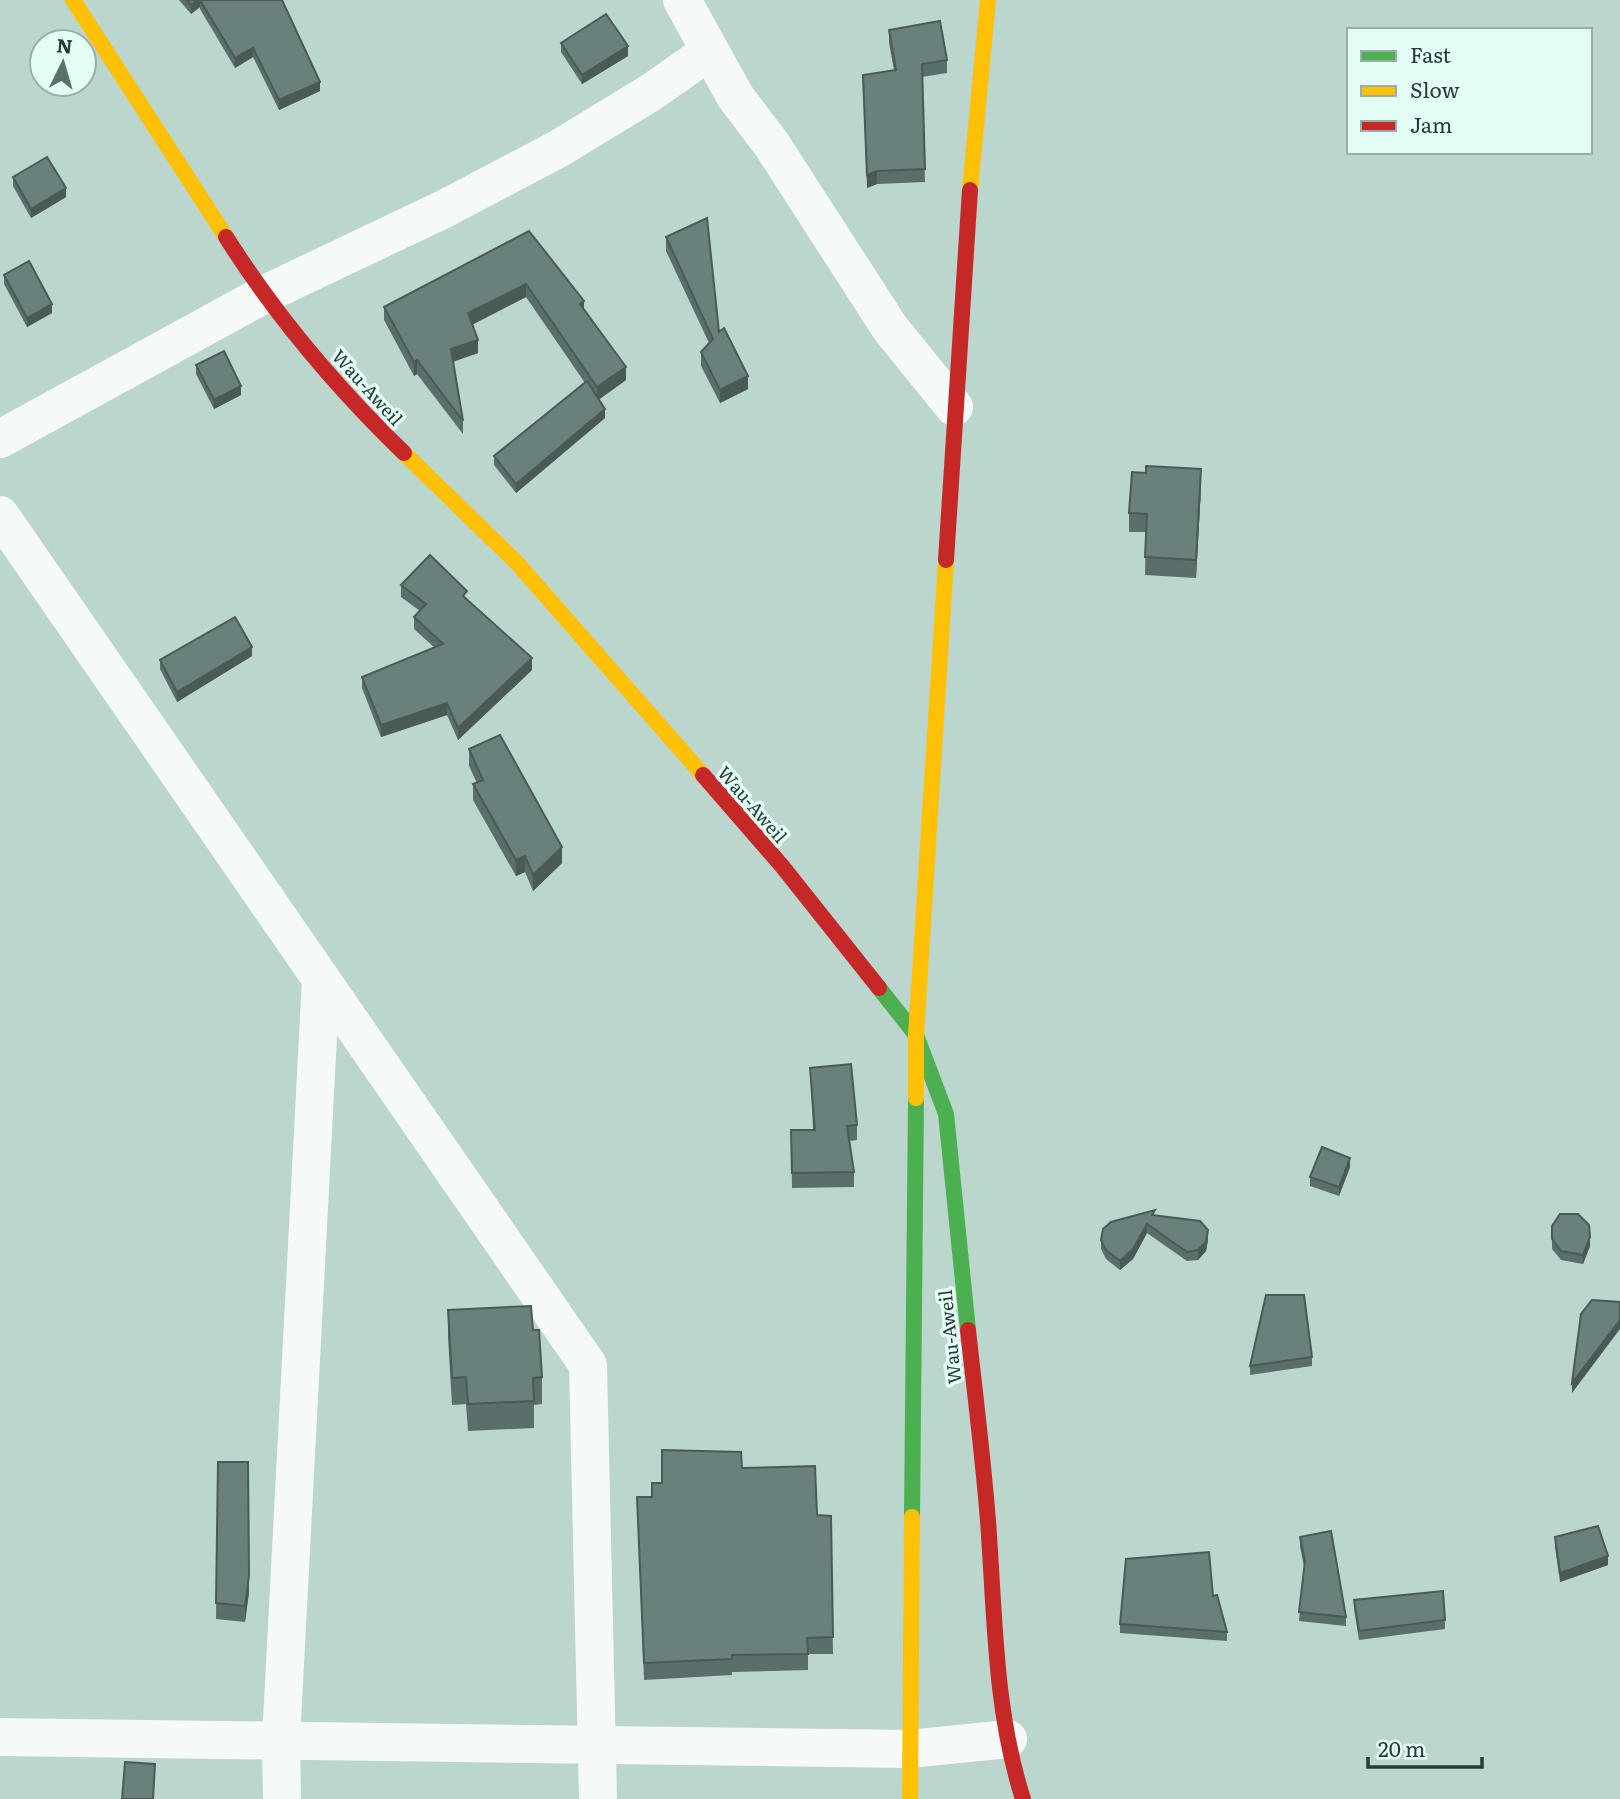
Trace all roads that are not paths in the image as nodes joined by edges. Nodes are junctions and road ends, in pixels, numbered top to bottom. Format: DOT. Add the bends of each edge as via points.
graph roads {
  1 [pos="73,0"];
  2 [pos="682,0"];
  3 [pos="988,0"];
  4 [pos="710,51"];
  5 [pos="263,296"];
  6 [pos="954,407"];
  7 [pos="0,439"];
  8 [pos="0,515"];
  9 [pos="321,979"];
  10 [pos="916,1035"];
  11 [pos="0,1737"];
  12 [pos="1008,1739"];
  13 [pos="281,1740"];
  14 [pos="596,1745"];
  15 [pos="909,1749"];
  16 [pos="282,1799"];
  17 [pos="598,1799"];
  18 [pos="910,1799"];
  19 [pos="1023,1799"];
  1 -- 5 [label="street, Wau-Aweil"];
  2 -- 4 [label="street"];
  3 -- 6 [label="street"];
  4 -- 5 [label="street" via="558,149"];
  4 -- 6 [label="street" via="735,96 772,145 890,328"];
  5 -- 7 [label="street"];
  5 -- 10 [label="street, Wau-Aweil" via="365,415 525,572 782,866"];
  6 -- 10 [label="street"];
  8 -- 9 [label="street"];
  9 -- 13 [label="street"];
  9 -- 14 [label="street" via="588,1365"];
  10 -- 12 [label="street, Wau-Aweil" via="946,1114"];
  10 -- 15 [label="street"];
  11 -- 13 [label="street"];
  12 -- 15 [label="street"];
  12 -- 19 [label="street, Wau-Aweil"];
  13 -- 14 [label="street"];
  13 -- 16 [label="street"];
  14 -- 15 [label="street"];
  14 -- 17 [label="street"];
  15 -- 18 [label="street"];
}
